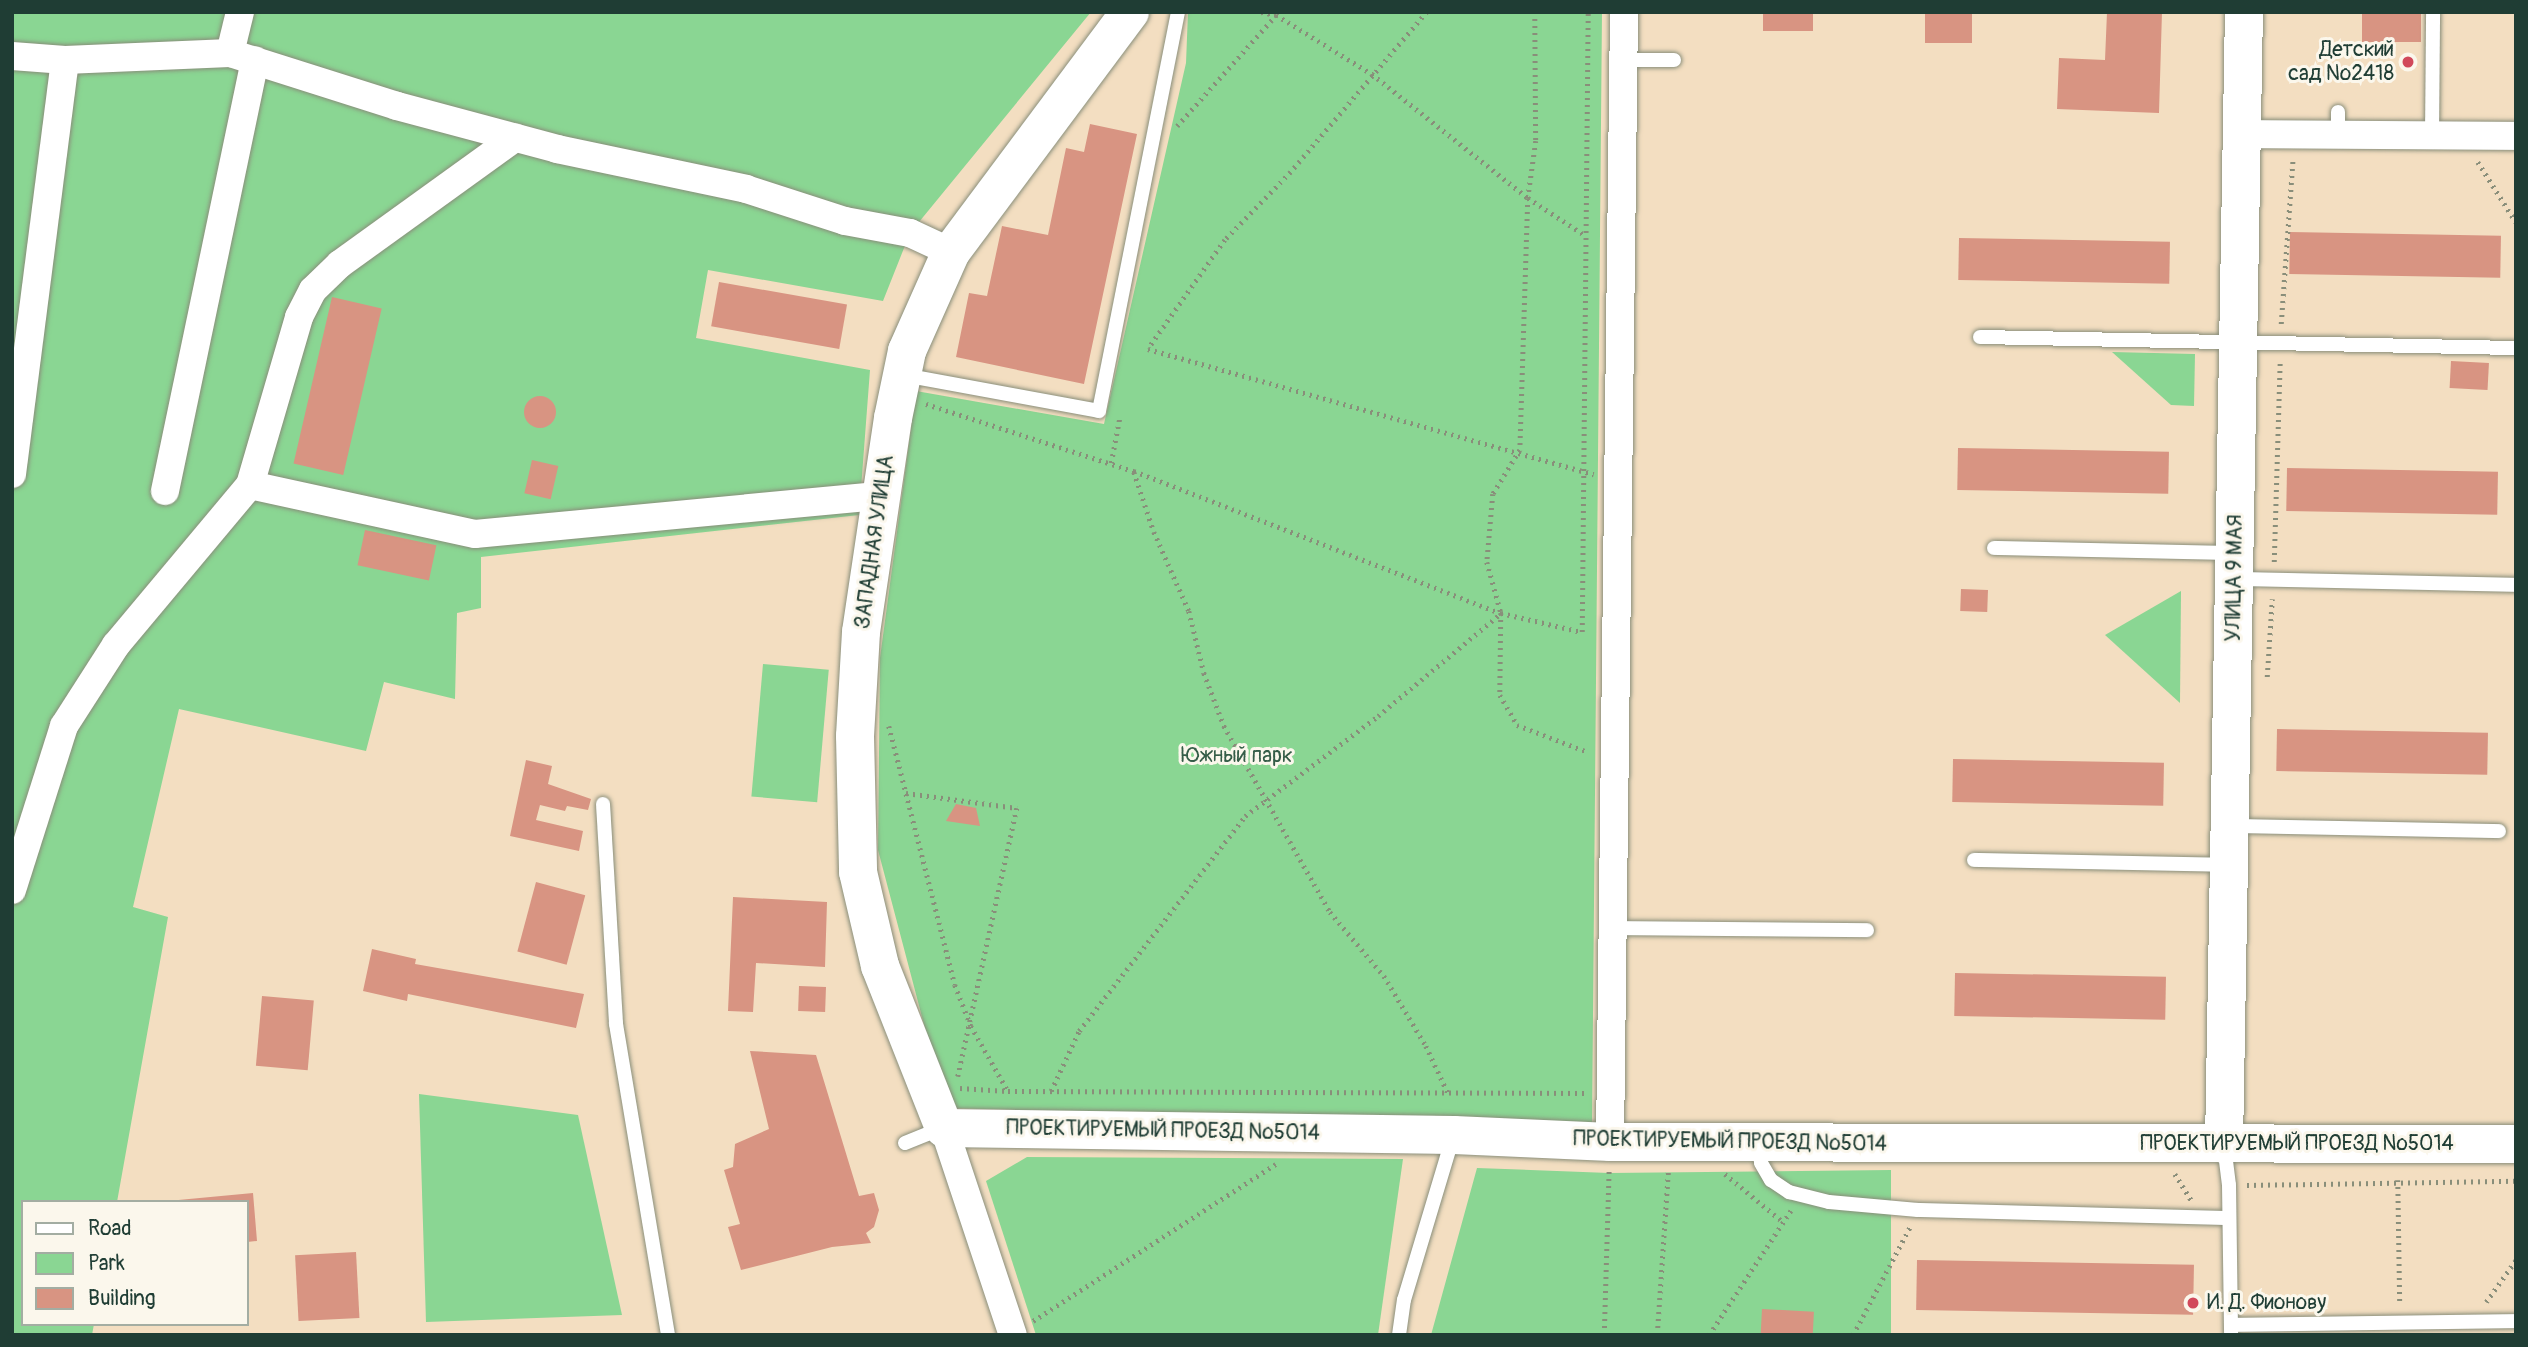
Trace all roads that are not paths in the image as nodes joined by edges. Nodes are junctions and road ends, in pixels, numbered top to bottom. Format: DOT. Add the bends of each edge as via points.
graph roads {
  1 [pos="240,12"];
  2 [pos="1130,12"];
  3 [pos="1178,12"];
  4 [pos="1624,12"];
  5 [pos="2244,12"];
  6 [pos="2433,12"];
  7 [pos="12,56"];
  8 [pos="243,57"];
  9 [pos="65,60"];
  10 [pos="1623,60"];
  11 [pos="1674,60"];
  12 [pos="2243,134"];
  13 [pos="2445,136"];
  14 [pos="2516,136"];
  15 [pos="515,138"];
  16 [pos="951,252"];
  17 [pos="1980,337"];
  18 [pos="2239,342"];
  19 [pos="2516,348"];
  20 [pos="902,374"];
  21 [pos="12,474"];
  22 [pos="250,485"];
  23 [pos="165,491"];
  24 [pos="880,496"];
  25 [pos="1994,548"];
  26 [pos="2235,566"];
  27 [pos="2516,585"];
  28 [pos="603,804"];
  29 [pos="2230,826"];
  30 [pos="2499,831"];
  31 [pos="1974,860"];
  32 [pos="2229,865"];
  33 [pos="12,890"];
  34 [pos="1626,928"];
  35 [pos="1867,930"];
  36 [pos="944,1128"];
  37 [pos="1454,1135"];
  38 [pos="1610,1142"];
  39 [pos="905,1143"];
  40 [pos="1758,1143"];
  41 [pos="2224,1144"];
  42 [pos="2516,1144"];
  43 [pos="2228,1218"];
  44 [pos="2516,1321"];
  45 [pos="1019,1330"];
  46 [pos="2231,1330"];
  47 [pos="668,1335"];
  48 [pos="1399,1335"];
  1 -- 8 [label="street"];
  2 -- 16 [label="street, ЗАПАДНАЯ УЛИЦА"];
  3 -- 20 [label="lane" via="1099,411"];
  4 -- 10 [label="street"];
  5 -- 12 [label="street, УЛИЦА 9 МАЯ"];
  6 -- 13 [label="lane"];
  7 -- 9 [label="street"];
  8 -- 9 [label="street"];
  8 -- 15 [label="street" via="384,103"];
  8 -- 23 [label="street"];
  9 -- 21 [label="street"];
  10 -- 11 [label="lane"];
  10 -- 34 [label="street" via="1618,482"];
  12 -- 13 [label="street" via="2338,123"];
  12 -- 18 [label="street, УЛИЦА 9 МАЯ"];
  13 -- 14 [label="street"];
  15 -- 16 [label="street" via="636,169 746,189 845,221 910,233"];
  15 -- 22 [label="street" via="341,264 313,290 299,317"];
  16 -- 20 [label="street, ЗАПАДНАЯ УЛИЦА" via="907,351"];
  17 -- 18 [label="lane"];
  18 -- 19 [label="lane"];
  18 -- 26 [label="street, УЛИЦА 9 МАЯ"];
  20 -- 24 [label="street, ЗАПАДНАЯ УЛИЦА"];
  22 -- 24 [label="street" via="475,534"];
  22 -- 33 [label="street" via="116,645 64,726"];
  24 -- 36 [label="street, ЗАПАДНАЯ УЛИЦА" via="860,645 855,736 858,872 880,966"];
  25 -- 26 [label="lane"];
  26 -- 27 [label="lane" via="2273,581"];
  26 -- 29 [label="street, УЛИЦА 9 МАЯ"];
  28 -- 47 [label="lane" via="616,1024"];
  29 -- 30 [label="lane"];
  29 -- 32 [label="street, УЛИЦА 9 МАЯ"];
  31 -- 32 [label="lane"];
  32 -- 41 [label="street, УЛИЦА 9 МАЯ"];
  34 -- 35 [label="lane"];
  34 -- 38 [label="street"];
  36 -- 37 [label="street, ПРОЕКТИРУЕМЫЙ ПРОЕЗД №5014"];
  36 -- 39 [label="lane"];
  36 -- 45 [label="street"];
  37 -- 38 [label="street, ПРОЕКТИРУЕМЫЙ ПРОЕЗД №5014"];
  37 -- 48 [label="lane" via="1418,1250"];
  38 -- 40 [label="street, ПРОЕКТИРУЕМЫЙ ПРОЕЗД №5014"];
  40 -- 41 [label="street, ПРОЕКТИРУЕМЫЙ ПРОЕЗД №5014"];
  40 -- 43 [label="lane" via="1761,1163 1771,1180 1801,1195 1918,1210"];
  41 -- 42 [label="street, ПРОЕКТИРУЕМЫЙ ПРОЕЗД №5014"];
  41 -- 43 [label="lane"];
  43 -- 46 [label="lane"];
  44 -- 46 [label="lane"];
}
